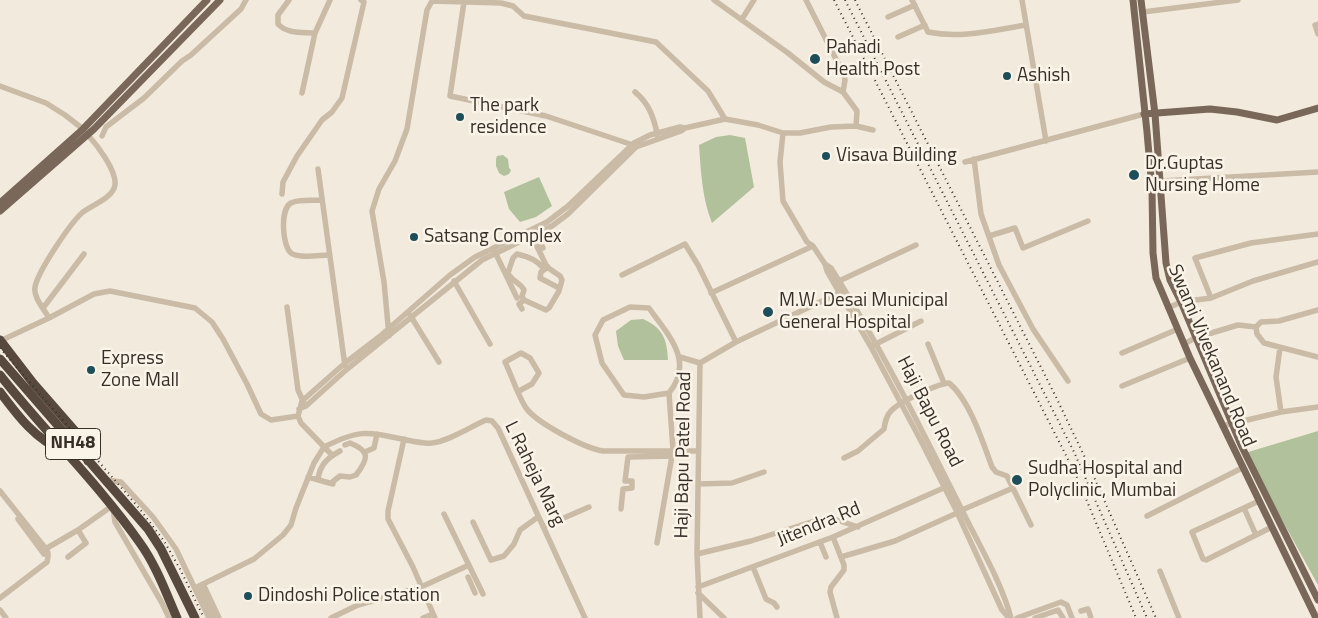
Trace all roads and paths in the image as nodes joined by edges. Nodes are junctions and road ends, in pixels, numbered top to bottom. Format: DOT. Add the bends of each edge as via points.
graph roads {
  1 [pos="208,0"];
  2 [pos="220,0"];
  3 [pos="246,0"];
  4 [pos="288,0"];
  5 [pos="330,0"];
  6 [pos="361,0"];
  7 [pos="714,0"];
  8 [pos="754,0"];
  9 [pos="806,0"];
  10 [pos="1022,0"];
  11 [pos="1133,0"];
  12 [pos="1141,0"];
  13 [pos="1238,0"];
  14 [pos="464,2"];
  15 [pos="513,3"];
  16 [pos="914,3"];
  17 [pos="1142,12"];
  18 [pos="888,17"];
  19 [pos="742,19"];
  20 [pos="1318,24"];
  21 [pos="1026,25"];
  22 [pos="925,26"];
  23 [pos="315,34"];
  24 [pos="1318,34"];
  25 [pos="898,37"];
  26 [pos="0,86"];
  27 [pos="302,92"];
  28 [pos="635,92"];
  29 [pos="843,92"];
  30 [pos="1318,108"];
  31 [pos="1144,114"];
  32 [pos="1156,114"];
  33 [pos="725,119"];
  34 [pos="856,126"];
  35 [pos="873,130"];
  36 [pos="86,132"];
  37 [pos="784,133"];
  38 [pos="102,136"];
  39 [pos="658,136"];
  40 [pos="1046,141"];
  41 [pos="633,146"];
  42 [pos="974,160"];
  43 [pos="965,162"];
  44 [pos="318,169"];
  45 [pos="1318,172"];
  46 [pos="1161,180"];
  47 [pos="587,191"];
  48 [pos="282,194"];
  49 [pos="322,200"];
  50 [pos="0,202"];
  51 [pos="0,211"];
  52 [pos="1088,221"];
  53 [pos="533,232"];
  54 [pos="1318,234"];
  55 [pos="989,236"];
  56 [pos="916,245"];
  57 [pos="813,246"];
  58 [pos="543,248"];
  59 [pos="494,251"];
  60 [pos="84,254"];
  61 [pos="329,255"];
  62 [pos="1318,262"];
  63 [pos="545,267"];
  64 [pos="831,274"];
  65 [pos="450,275"];
  66 [pos="622,275"];
  67 [pos="839,281"];
  68 [pos="454,282"];
  69 [pos="559,288"];
  70 [pos="842,292"];
  71 [pos="712,293"];
  72 [pos="517,298"];
  73 [pos="1211,298"];
  74 [pos="524,300"];
  75 [pos="1181,302"];
  76 [pos="43,308"];
  77 [pos="287,308"];
  78 [pos="1168,308"];
  79 [pos="522,309"];
  80 [pos="1318,310"];
  81 [pos="407,312"];
  82 [pos="49,318"];
  83 [pos="412,318"];
  84 [pos="921,321"];
  85 [pos="1256,326"];
  86 [pos="388,329"];
  87 [pos="1178,329"];
  88 [pos="388,336"];
  89 [pos="1195,338"];
  90 [pos="0,341"];
  91 [pos="736,342"];
  92 [pos="490,344"];
  93 [pos="928,344"];
  94 [pos="1184,344"];
  95 [pos="874,346"];
  96 [pos="1280,348"];
  97 [pos="1122,353"];
  98 [pos="680,357"];
  99 [pos="1318,357"];
  100 [pos="1190,358"];
  101 [pos="0,359"];
  102 [pos="439,362"];
  103 [pos="345,363"];
  104 [pos="700,364"];
  105 [pos="346,370"];
  106 [pos="0,375"];
  107 [pos="1068,381"];
  108 [pos="944,383"];
  109 [pos="1122,386"];
  110 [pos="519,391"];
  111 [pos="0,392"];
  112 [pos="669,394"];
  113 [pos="904,402"];
  114 [pos="304,403"];
  115 [pos="1318,408"];
  116 [pos="1281,412"];
  117 [pos="299,413"];
  118 [pos="1232,424"];
  119 [pos="1222,426"];
  120 [pos="377,434"];
  121 [pos="404,439"];
  122 [pos="345,446"];
  123 [pos="324,447"];
  124 [pos="340,451"];
  125 [pos="698,451"];
  126 [pos="67,452"];
  127 [pos="365,452"];
  128 [pos="672,453"];
  129 [pos="332,455"];
  130 [pos="844,458"];
  131 [pos="88,461"];
  132 [pos="1242,468"];
  133 [pos="764,472"];
  134 [pos="308,477"];
  135 [pos="318,479"];
  136 [pos="104,480"];
  137 [pos="698,484"];
  138 [pos="947,487"];
  139 [pos="1013,488"];
  140 [pos="0,492"];
  141 [pos="0,497"];
  142 [pos="1259,501"];
  143 [pos="589,507"];
  144 [pos="113,508"];
  145 [pos="621,508"];
  146 [pos="1244,508"];
  147 [pos="959,510"];
  148 [pos="444,514"];
  149 [pos="1148,516"];
  150 [pos="538,517"];
  151 [pos="473,522"];
  152 [pos="1031,526"];
  153 [pos="543,527"];
  154 [pos="858,527"];
  155 [pos="1272,527"];
  156 [pos="28,528"];
  157 [pos="78,530"];
  158 [pos="1256,535"];
  159 [pos="833,537"];
  160 [pos="820,542"];
  161 [pos="656,543"];
  162 [pos="44,550"];
  163 [pos="697,554"];
  164 [pos="68,557"];
  165 [pos="826,557"];
  166 [pos="841,557"];
  167 [pos="469,565"];
  168 [pos="753,567"];
  169 [pos="1160,571"];
  170 [pos="988,572"];
  171 [pos="468,577"];
  172 [pos="475,584"];
  173 [pos="199,586"];
  174 [pos="421,587"];
  175 [pos="1000,588"];
  176 [pos="698,590"];
  177 [pos="993,591"];
  178 [pos="474,593"];
  179 [pos="483,594"];
  180 [pos="0,598"];
  181 [pos="1318,600"];
  182 [pos="777,607"];
  183 [pos="0,610"];
  184 [pos="1081,611"];
  185 [pos="434,616"];
  186 [pos="6,618"];
  187 [pos="169,618"];
  188 [pos="177,618"];
  189 [pos="195,618"];
  190 [pos="209,618"];
  191 [pos="214,618"];
  192 [pos="219,618"];
  193 [pos="331,618"];
  194 [pos="423,618"];
  195 [pos="585,618"];
  196 [pos="700,618"];
  197 [pos="724,618"];
  198 [pos="837,618"];
  199 [pos="1010,618"];
  200 [pos="1017,618"];
  201 [pos="1035,618"];
  202 [pos="1063,618"];
  203 [pos="1072,618"];
  204 [pos="1091,618"];
  205 [pos="1179,618"];
  206 [pos="1316,618"];
  1 -- 36 [label="main road"];
  2 -- 36 [label="main road"];
  3 -- 38 [label="street" via="241,9 144,98 106,127"];
  4 -- 23 [label="street" via="278,15 278,24 291,32"];
  5 -- 23 [label="street"];
  6 -- 48 [label="street" via="364,2 342,98 297,156 283,182"];
  7 -- 19 [label="street"];
  8 -- 19 [label="street"];
  9 -- 29 [label="street" via="844,75"];
  10 -- 21 [label="street"];
  11 -- 31 [label="main road, Swami Vivekanand Road"];
  12 -- 17 [label="main road, Swami Vivekanand Road"];
  13 -- 17 [label="street"];
  14 -- 15 [label="street"];
  14 -- 41 [label="street" via="450,96 546,116"];
  14 -- 86 [label="street" via="432,1 427,10 408,129 372,211"];
  15 -- 33 [label="street" via="524,16 656,42 708,91"];
  16 -- 18 [label="street"];
  16 -- 22 [label="street"];
  17 -- 32 [label="main road, Swami Vivekanand Road"];
  19 -- 29 [label="street" via="824,82"];
  20 -- 24 [label="street" via="1315,25"];
  21 -- 22 [label="street" via="945,36 928,32"];
  21 -- 40 [label="street"];
  22 -- 25 [label="street"];
  23 -- 27 [label="street"];
  26 -- 36 [label="street" via="46,103"];
  28 -- 39 [label="street" via="652,112"];
  29 -- 34 [label="street" via="857,111"];
  30 -- 32 [label="main road" via="1277,120 1210,108"];
  31 -- 32 [label="main road"];
  31 -- 40 [label="street"];
  31 -- 78 [label="main road, Swami Vivekanand Road" via="1152,189 1154,270"];
  32 -- 46 [label="main road, Swami Vivekanand Road"];
  33 -- 37 [label="street"];
  33 -- 39 [label="street" via="680,127"];
  34 -- 35 [label="street"];
  34 -- 37 [label="street"];
  36 -- 50 [label="main road"];
  36 -- 51 [label="main road"];
  36 -- 76 [label="street" via="104,156 115,185 108,195 75,219 54,252 35,287"];
  37 -- 57 [label="street, Haji Bapu Road" via="780,162 783,201 807,242"];
  39 -- 41 [label="street"];
  40 -- 42 [label="street"];
  41 -- 47 [label="street"];
  42 -- 43 [label="street"];
  42 -- 55 [label="street" via="981,214"];
  44 -- 49 [label="street"];
  45 -- 46 [label="street"];
  46 -- 75 [label="main road, Swami Vivekanand Road" via="1166,263"];
  47 -- 53 [label="street"];
  47 -- 53 [label="street" via="568,214 552,226"];
  49 -- 61 [label="street"];
  49 -- 61 [label="street" via="292,202 286,207 284,234 291,254"];
  52 -- 55 [label="street" via="1023,248 1015,228"];
  53 -- 58 [label="street"];
  53 -- 59 [label="street"];
  53 -- 63 [label="street"];
  54 -- 73 [label="street" via="1251,243 1195,258"];
  55 -- 107 [label="street" via="999,265 1034,329"];
  56 -- 67 [label="street"];
  57 -- 64 [label="street, Haji Bapu Road"];
  57 -- 71 [label="street"];
  59 -- 65 [label="street" via="475,257"];
  59 -- 68 [label="street"];
  59 -- 72 [label="street"];
  60 -- 76 [label="street"];
  61 -- 103 [label="street"];
  62 -- 73 [label="street" via="1253,281"];
  63 -- 69 [label="street" via="560,276"];
  63 -- 69 [label="street" via="540,278"];
  63 -- 74 [label="street" via="524,255 517,254 513,258 509,276 521,285"];
  64 -- 67 [label="street, Haji Bapu Road"];
  64 -- 70 [label="street, Haji Bapu Road"];
  65 -- 68 [label="street"];
  65 -- 81 [label="street"];
  66 -- 71 [label="street" via="685,244"];
  67 -- 70 [label="street, Haji Bapu Road"];
  68 -- 83 [label="street"];
  68 -- 92 [label="street"];
  69 -- 74 [label="street" via="546,310"];
  70 -- 91 [label="street, Haji Bapu Patel Road"];
  70 -- 95 [label="street, Haji Bapu Road"];
  71 -- 91 [label="street"];
  73 -- 75 [label="street"];
  74 -- 79 [label="street" via="519,304"];
  75 -- 78 [label="street"];
  75 -- 89 [label="main road, Swami Vivekanand Road"];
  76 -- 82 [label="street"];
  77 -- 114 [label="street" via="298,390"];
  78 -- 87 [label="main road, Swami Vivekanand Road"];
  80 -- 85 [label="street" via="1279,321 1261,322"];
  81 -- 83 [label="street"];
  81 -- 86 [label="street"];
  82 -- 90 [label="street"];
  82 -- 117 [label="street" via="94,294 110,291 195,308 212,322 223,339 261,414 271,420"];
  83 -- 88 [label="street"];
  83 -- 102 [label="street"];
  84 -- 95 [label="street"];
  85 -- 89 [label="street" via="1238,325"];
  85 -- 96 [label="street" via="1264,343"];
  86 -- 88 [label="street"];
  86 -- 103 [label="street"];
  87 -- 94 [label="main road, Swami Vivekanand Road"];
  87 -- 97 [label="street"];
  88 -- 105 [label="street"];
  89 -- 94 [label="street"];
  89 -- 118 [label="main road, Swami Vivekanand Road"];
  90 -- 131 [label="highway" via="88,446"];
  91 -- 104 [label="street, Haji Bapu Patel Road"];
  93 -- 108 [label="street"];
  94 -- 100 [label="main road, Swami Vivekanand Road"];
  95 -- 113 [label="street, Haji Bapu Road"];
  96 -- 99 [label="street"];
  96 -- 116 [label="street" via="1276,377"];
  98 -- 104 [label="street"];
  98 -- 112 [label="street" via="677,383"];
  98 -- 112 [label="street" via="648,308 630,308 603,320 595,335 602,364 624,395"];
  100 -- 109 [label="street"];
  100 -- 119 [label="main road, Swami Vivekanand Road"];
  101 -- 131 [label="highway, NH48"];
  103 -- 105 [label="street"];
  103 -- 114 [label="street"];
  104 -- 125 [label="street, Haji Bapu Patel Road"];
  105 -- 114 [label="street"];
  106 -- 126 [label="highway, NH48"];
  108 -- 113 [label="street"];
  108 -- 139 [label="street" via="949,383 962,397 992,466 996,472 1007,476"];
  110 -- 110 [label="street" via="505,362 521,353 530,358 539,374 532,384"];
  110 -- 128 [label="street" via="526,408 540,421 593,450"];
  111 -- 126 [label="highway" via="36,435"];
  112 -- 128 [label="street"];
  113 -- 130 [label="street" via="885,418 884,429 858,451"];
  113 -- 138 [label="street, Haji Bapu Road"];
  114 -- 117 [label="street"];
  115 -- 116 [label="street"];
  116 -- 118 [label="street"];
  117 -- 123 [label="street" via="301,423"];
  118 -- 119 [label="street"];
  118 -- 181 [label="main road, Swami Vivekanand Road"];
  119 -- 132 [label="main road, Swami Vivekanand Road"];
  120 -- 121 [label="street, L Raheja Marg"];
  120 -- 123 [label="street, L Raheja Marg" via="354,434"];
  120 -- 127 [label="street" via="374,448"];
  121 -- 150 [label="street, L Raheja Marg" via="433,443 486,420 492,421"];
  121 -- 174 [label="street" via="388,519"];
  122 -- 127 [label="street" via="350,443"];
  123 -- 129 [label="street"];
  123 -- 134 [label="street"];
  124 -- 129 [label="street"];
  125 -- 128 [label="street"];
  125 -- 137 [label="street, Haji Bapu Patel Road"];
  126 -- 144 [label="highway, NH48"];
  127 -- 135 [label="street" via="366,458 356,475 340,476 333,484"];
  128 -- 145 [label="street" via="628,456 625,481 632,481 632,488 623,489"];
  128 -- 161 [label="street"];
  129 -- 135 [label="street" via="319,470"];
  131 -- 136 [label="highway, NH48"];
  132 -- 142 [label="main road, Swami Vivekanand Road"];
  132 -- 149 [label="street"];
  133 -- 137 [label="street" via="732,483"];
  134 -- 135 [label="street"];
  134 -- 173 [label="street" via="291,525 283,535 254,559"];
  136 -- 173 [label="street" via="121,482 153,517"];
  136 -- 189 [label="highway, NH48" via="148,529"];
  137 -- 163 [label="street, Haji Bapu Patel Road"];
  138 -- 147 [label="street, Haji Bapu Road"];
  138 -- 154 [label="street, Jitendra Rd"];
  139 -- 147 [label="street"];
  139 -- 152 [label="street"];
  140 -- 156 [label="street"];
  141 -- 156 [label="street"];
  142 -- 146 [label="street"];
  142 -- 155 [label="main road, Swami Vivekanand Road"];
  143 -- 153 [label="street"];
  144 -- 157 [label="street"];
  144 -- 187 [label="street" via="116,522"];
  144 -- 188 [label="highway, NH48" via="141,544"];
  146 -- 158 [label="street"];
  146 -- 158 [label="street" via="1192,532 1203,559"];
  147 -- 166 [label="street" via="895,541"];
  147 -- 170 [label="street, Haji Bapu Road"];
  148 -- 167 [label="street"];
  150 -- 151 [label="street" via="520,530 504,556 492,560"];
  150 -- 153 [label="street, L Raheja Marg"];
  153 -- 195 [label="street, L Raheja Marg"];
  154 -- 159 [label="street, Jitendra Rd"];
  154 -- 163 [label="street" via="824,518"];
  155 -- 158 [label="street"];
  155 -- 206 [label="main road, Swami Vivekanand Road"];
  156 -- 162 [label="street"];
  157 -- 162 [label="street"];
  157 -- 164 [label="street" via="86,543"];
  159 -- 160 [label="street, Jitendra Rd"];
  159 -- 166 [label="street"];
  160 -- 165 [label="street"];
  160 -- 168 [label="street, Jitendra Rd"];
  162 -- 180 [label="street" via="48,553 47,562"];
  163 -- 176 [label="street, Haji Bapu Patel Road"];
  166 -- 198 [label="street" via="844,570 830,592"];
  167 -- 172 [label="street"];
  167 -- 174 [label="street"];
  168 -- 176 [label="street, Jitendra Rd"];
  168 -- 182 [label="street" via="766,599"];
  169 -- 205 [label="street"];
  170 -- 175 [label="street, Haji Bapu Road"];
  170 -- 177 [label="street, Haji Bapu Road"];
  171 -- 172 [label="street"];
  172 -- 178 [label="street"];
  172 -- 179 [label="street"];
  173 -- 190 [label="street"];
  173 -- 191 [label="street"];
  173 -- 192 [label="street"];
  174 -- 185 [label="street"];
  174 -- 193 [label="street" via="358,605"];
  175 -- 177 [label="street"];
  175 -- 199 [label="street, Haji Bapu Road"];
  176 -- 196 [label="street, Haji Bapu Patel Road"];
  176 -- 197 [label="street"];
  177 -- 199 [label="street, Haji Bapu Road" via="1002,610"];
  183 -- 186 [label="street"];
  184 -- 204 [label="street" via="1088,609"];
  185 -- 194 [label="street"];
  200 -- 203 [label="street" via="1062,602"];
  201 -- 202 [label="street" via="1058,610"];
}
